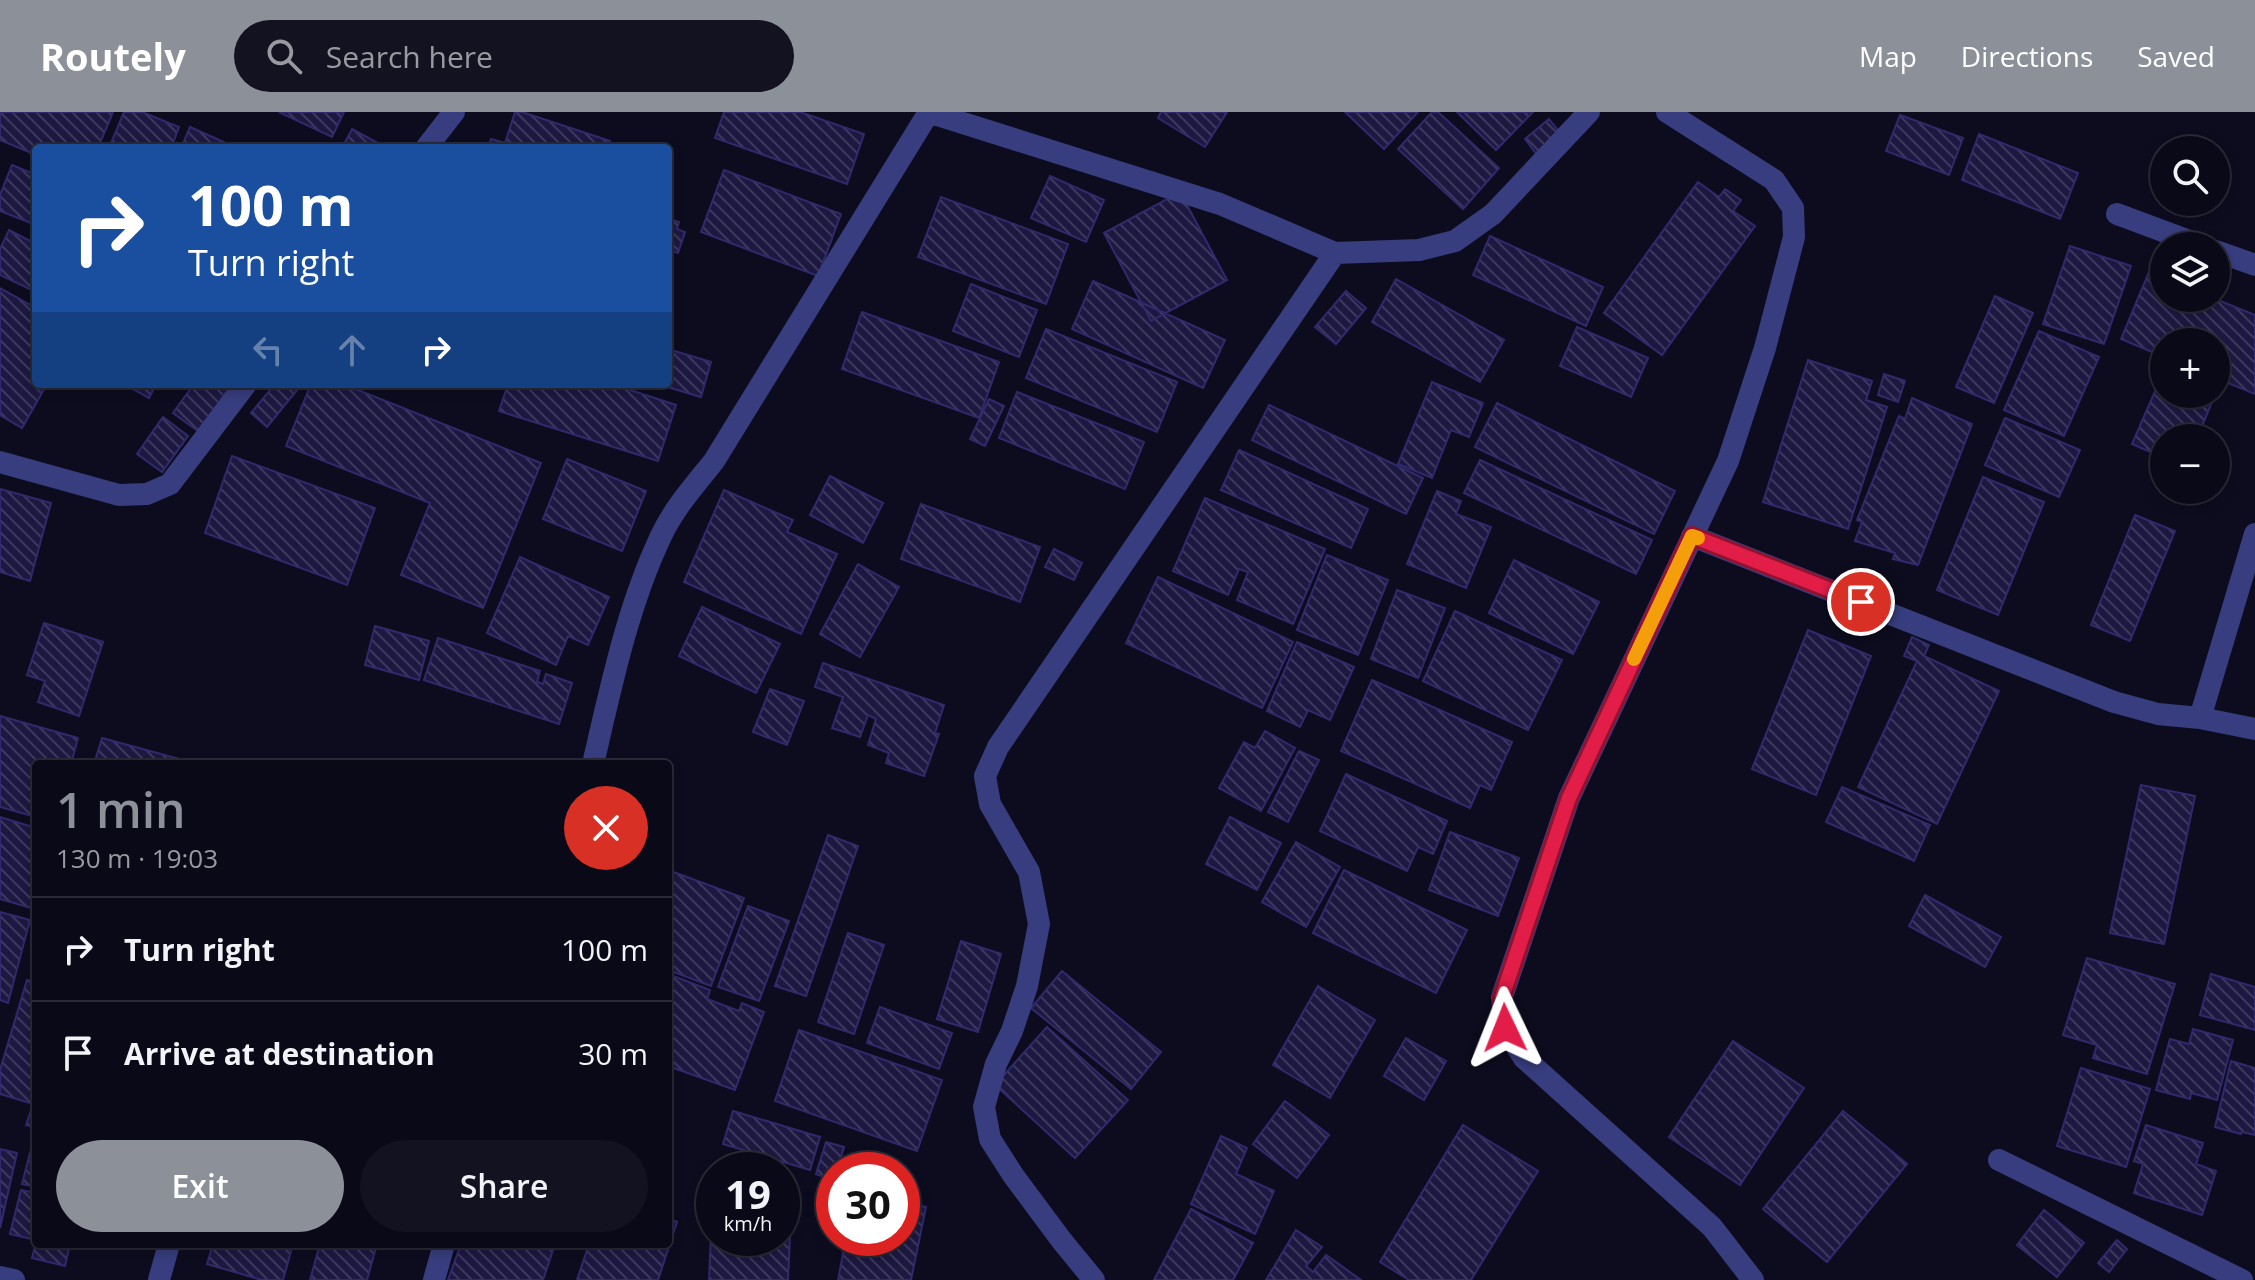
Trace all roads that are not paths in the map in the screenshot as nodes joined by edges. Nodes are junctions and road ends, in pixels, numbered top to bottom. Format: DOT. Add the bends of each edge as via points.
graph roads {
  1 [pos="454,112"];
  2 [pos="928,112"];
  3 [pos="1589,112"];
  4 [pos="1667,112"];
  5 [pos="429,144"];
  6 [pos="2117,214"];
  7 [pos="2165,232"];
  8 [pos="1335,253"];
  9 [pos="2230,256"];
  10 [pos="2255,265"];
  11 [pos="243,388"];
  12 [pos="0,462"];
  13 [pos="2255,534"];
  14 [pos="1692,536"];
  15 [pos="2200,718"];
  16 [pos="2255,729"];
  17 [pos="594,760"];
  18 [pos="1999,1160"];
  19 [pos="168,1248"];
  20 [pos="443,1248"];
  21 [pos="0,1277"];
  22 [pos="14,1280"];
  23 [pos="159,1280"];
  24 [pos="434,1280"];
  25 [pos="1094,1280"];
  26 [pos="1753,1280"];
  27 [pos="2242,1280"];
  1 -- 5 [label="street"];
  2 -- 8 [label="street" via="1220,204"];
  2 -- 17 [label="street" via="714,461 662,534 632,607"];
  3 -- 8 [label="street" via="1493,214 1455,241 1419,250"];
  4 -- 14 [label="street" via="1774,180 1793,208 1794,237 1765,348 1728,461"];
  6 -- 7 [label="street"];
  8 -- 25 [label="street" via="998,747 985,776 990,804 1029,872 1039,924 1027,986 984,1107 990,1139"];
  9 -- 10 [label="street"];
  11 -- 12 [label="street" via="170,484 147,494 119,495"];
  13 -- 15 [label="street"];
  14 -- 15 [label="street" via="2114,702"];
  14 -- 26 [label="street" via="1569,798 1502,997 1505,1028 1524,1058 1712,1227"];
  15 -- 16 [label="street"];
  18 -- 27 [label="street"];
  19 -- 23 [label="street"];
  20 -- 24 [label="street"];
  21 -- 22 [label="street"];
}
